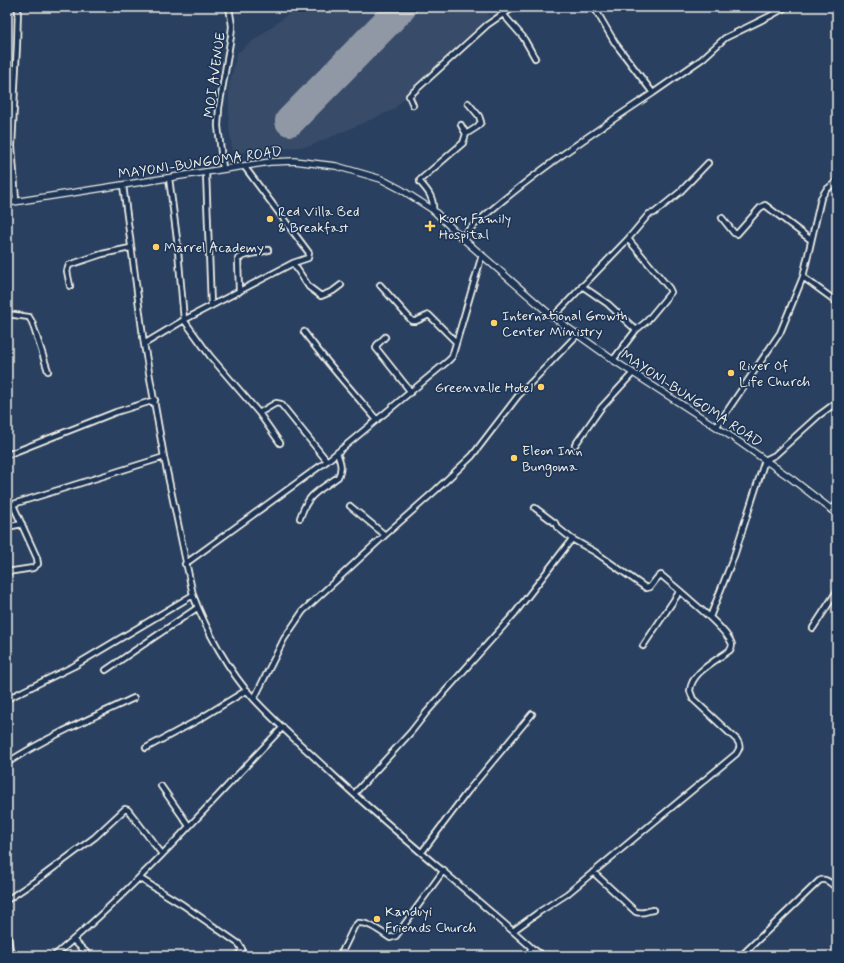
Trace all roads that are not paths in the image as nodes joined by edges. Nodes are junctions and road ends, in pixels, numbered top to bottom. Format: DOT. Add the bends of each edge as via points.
graph roads {
  1 [pos="18,7"];
  2 [pos="229,7"];
  3 [pos="515,7"];
  4 [pos="594,7"];
  5 [pos="786,7"];
  6 [pos="503,14"];
  7 [pos="535,58"];
  8 [pos="653,93"];
  9 [pos="468,103"];
  10 [pos="412,105"];
  11 [pos="461,125"];
  12 [pos="466,134"];
  13 [pos="708,163"];
  14 [pos="244,166"];
  15 [pos="223,169"];
  16 [pos="206,173"];
  17 [pos="169,178"];
  18 [pos="837,181"];
  19 [pos="123,185"];
  20 [pos="16,201"];
  21 [pos="7,203"];
  22 [pos="432,210"];
  23 [pos="722,218"];
  24 [pos="461,237"];
  25 [pos="628,239"];
  26 [pos="811,240"];
  27 [pos="130,248"];
  28 [pos="268,250"];
  29 [pos="482,255"];
  30 [pos="293,263"];
  31 [pos="803,277"];
  32 [pos="341,285"];
  33 [pos="380,285"];
  34 [pos="70,286"];
  35 [pos="582,286"];
  36 [pos="239,292"];
  37 [pos="837,302"];
  38 [pos="211,305"];
  39 [pos="7,314"];
  40 [pos="553,317"];
  41 [pos="184,320"];
  42 [pos="636,330"];
  43 [pos="304,332"];
  44 [pos="578,334"];
  45 [pos="385,337"];
  46 [pos="456,342"];
  47 [pos="144,344"];
  48 [pos="613,360"];
  49 [pos="48,371"];
  50 [pos="633,373"];
  51 [pos="411,392"];
  52 [pos="155,400"];
  53 [pos="837,402"];
  54 [pos="259,413"];
  55 [pos="377,420"];
  56 [pos="717,426"];
  57 [pos="280,444"];
  58 [pos="575,445"];
  59 [pos="337,453"];
  60 [pos="7,455"];
  61 [pos="164,457"];
  62 [pos="765,460"];
  63 [pos="327,461"];
  64 [pos="837,504"];
  65 [pos="13,505"];
  66 [pos="7,506"];
  67 [pos="350,506"];
  68 [pos="535,508"];
  69 [pos="831,510"];
  70 [pos="837,514"];
  71 [pos="300,518"];
  72 [pos="22,524"];
  73 [pos="7,527"];
  74 [pos="385,535"];
  75 [pos="572,539"];
  76 [pos="185,564"];
  77 [pos="7,572"];
  78 [pos="680,591"];
  79 [pos="837,591"];
  80 [pos="192,595"];
  81 [pos="197,608"];
  82 [pos="710,617"];
  83 [pos="813,628"];
  84 [pos="643,646"];
  85 [pos="106,670"];
  86 [pos="247,690"];
  87 [pos="134,698"];
  88 [pos="7,699"];
  89 [pos="254,699"];
  90 [pos="532,714"];
  91 [pos="283,727"];
  92 [pos="146,748"];
  93 [pos="7,763"];
  94 [pos="160,786"];
  95 [pos="354,794"];
  96 [pos="189,826"];
  97 [pos="422,852"];
  98 [pos="162,854"];
  99 [pos="444,870"];
  100 [pos="593,872"];
  101 [pos="140,878"];
  102 [pos="837,888"];
  103 [pos="7,900"];
  104 [pos="653,910"];
  105 [pos="7,932"];
  106 [pos="513,932"];
  107 [pos="73,940"];
  108 [pos="532,948"];
  109 [pos="11,956"];
  110 [pos="54,956"];
  111 [pos="90,956"];
  112 [pos="238,956"];
  113 [pos="340,956"];
  114 [pos="527,956"];
  115 [pos="543,956"];
  116 [pos="741,956"];
  1 -- 20 [label="street" via="12,146"];
  2 -- 15 [label="street, MOI AVENUE" via="232,26 218,126"];
  3 -- 6 [label="street"];
  4 -- 8 [label="street" via="615,43"];
  5 -- 8 [label="street" via="725,38 702,59"];
  6 -- 7 [label="street"];
  6 -- 10 [label="street" via="487,25 410,96"];
  8 -- 24 [label="street" via="585,138 507,196"];
  9 -- 12 [label="street" via="481,122 478,127"];
  11 -- 12 [label="street"];
  12 -- 22 [label="street" via="463,143 420,180 432,198"];
  13 -- 25 [label="street" via="680,192 654,213 649,214"];
  14 -- 15 [label="main road, MAYONI-BUNGOMA ROAD"];
  14 -- 22 [label="main road, MAYONI-BUNGOMA ROAD" via="294,161 336,166 381,180 402,190"];
  14 -- 30 [label="street" via="309,253 308,258"];
  15 -- 16 [label="main road, MAYONI-BUNGOMA ROAD"];
  16 -- 17 [label="main road, MAYONI-BUNGOMA ROAD"];
  16 -- 38 [label="street"];
  17 -- 19 [label="main road, MAYONI-BUNGOMA ROAD"];
  17 -- 41 [label="street"];
  18 -- 26 [label="street" via="821,198"];
  19 -- 20 [label="main road, MAYONI-BUNGOMA ROAD"];
  19 -- 27 [label="street"];
  20 -- 21 [label="main road, MAYONI-BUNGOMA ROAD"];
  22 -- 24 [label="main road, MAYONI-BUNGOMA ROAD"];
  23 -- 26 [label="street" via="734,233 738,234 765,205"];
  24 -- 29 [label="main road, MAYONI-BUNGOMA ROAD"];
  25 -- 35 [label="street"];
  25 -- 42 [label="street" via="671,290"];
  26 -- 31 [label="street"];
  27 -- 34 [label="street" via="69,265 67,271"];
  27 -- 47 [label="street"];
  28 -- 36 [label="street" via="238,259"];
  29 -- 40 [label="main road, MAYONI-BUNGOMA ROAD"];
  29 -- 46 [label="street"];
  30 -- 32 [label="street" via="309,287 321,296"];
  30 -- 36 [label="street"];
  31 -- 37 [label="street"];
  31 -- 56 [label="street" via="780,333"];
  33 -- 46 [label="street" via="413,322 430,315"];
  35 -- 40 [label="street"];
  35 -- 42 [label="street" via="608,304"];
  36 -- 38 [label="street"];
  38 -- 41 [label="street"];
  39 -- 49 [label="street" via="29,316"];
  40 -- 44 [label="main road, MAYONI-BUNGOMA ROAD"];
  41 -- 47 [label="street"];
  41 -- 54 [label="street" via="210,356"];
  42 -- 48 [label="street"];
  43 -- 55 [label="street"];
  44 -- 48 [label="main road, MAYONI-BUNGOMA ROAD"];
  44 -- 74 [label="street" via="518,396 472,456"];
  45 -- 51 [label="street" via="376,348"];
  46 -- 51 [label="street" via="452,357"];
  47 -- 52 [label="street"];
  48 -- 50 [label="main road, MAYONI-BUNGOMA ROAD"];
  50 -- 56 [label="main road, MAYONI-BUNGOMA ROAD"];
  50 -- 58 [label="street" via="601,408"];
  51 -- 55 [label="street"];
  52 -- 60 [label="street" via="116,412"];
  52 -- 61 [label="street"];
  53 -- 62 [label="street" via="775,455"];
  54 -- 57 [label="street"];
  54 -- 63 [label="street" via="276,403 282,404"];
  55 -- 59 [label="street"];
  56 -- 62 [label="main road, MAYONI-BUNGOMA ROAD"];
  59 -- 63 [label="street"];
  59 -- 71 [label="street" via="341,464 338,477 311,496"];
  61 -- 65 [label="street"];
  61 -- 76 [label="street"];
  62 -- 69 [label="main road, MAYONI-BUNGOMA ROAD"];
  62 -- 82 [label="street" via="734,556"];
  63 -- 76 [label="street"];
  64 -- 69 [label="street"];
  65 -- 66 [label="street"];
  65 -- 72 [label="street"];
  67 -- 74 [label="street"];
  68 -- 75 [label="street"];
  69 -- 70 [label="main road, MAYONI-BUNGOMA ROAD"];
  72 -- 73 [label="street"];
  72 -- 77 [label="street" via="38,564 33,568"];
  74 -- 89 [label="street" via="303,611 284,639"];
  75 -- 78 [label="street" via="646,588 661,576"];
  75 -- 95 [label="street" via="515,613"];
  76 -- 80 [label="street"];
  78 -- 82 [label="street"];
  78 -- 84 [label="street"];
  79 -- 83 [label="street"];
  80 -- 81 [label="street"];
  80 -- 88 [label="street" via="74,666"];
  81 -- 85 [label="street"];
  81 -- 86 [label="street" via="221,652"];
  82 -- 100 [label="street" via="731,641 732,648 697,675 690,687 690,694 737,740 740,749"];
  86 -- 89 [label="street"];
  86 -- 92 [label="street"];
  87 -- 93 [label="street" via="61,732"];
  89 -- 91 [label="street"];
  90 -- 97 [label="street" via="468,791"];
  91 -- 95 [label="street"];
  91 -- 96 [label="street"];
  94 -- 96 [label="street"];
  95 -- 97 [label="street"];
  96 -- 98 [label="street"];
  97 -- 99 [label="street"];
  98 -- 101 [label="street"];
  98 -- 103 [label="street" via="125,809 95,837"];
  99 -- 106 [label="street"];
  99 -- 113 [label="street" via="396,936 390,938 373,927 358,922"];
  100 -- 104 [label="street" via="636,912"];
  100 -- 106 [label="street"];
  101 -- 107 [label="street"];
  101 -- 112 [label="street" via="239,944 242,949"];
  102 -- 116 [label="street" via="827,880 819,881"];
  105 -- 109 [label="street"];
  106 -- 108 [label="street"];
  107 -- 110 [label="street"];
  107 -- 111 [label="street"];
  108 -- 114 [label="street"];
  108 -- 115 [label="street"];
}
